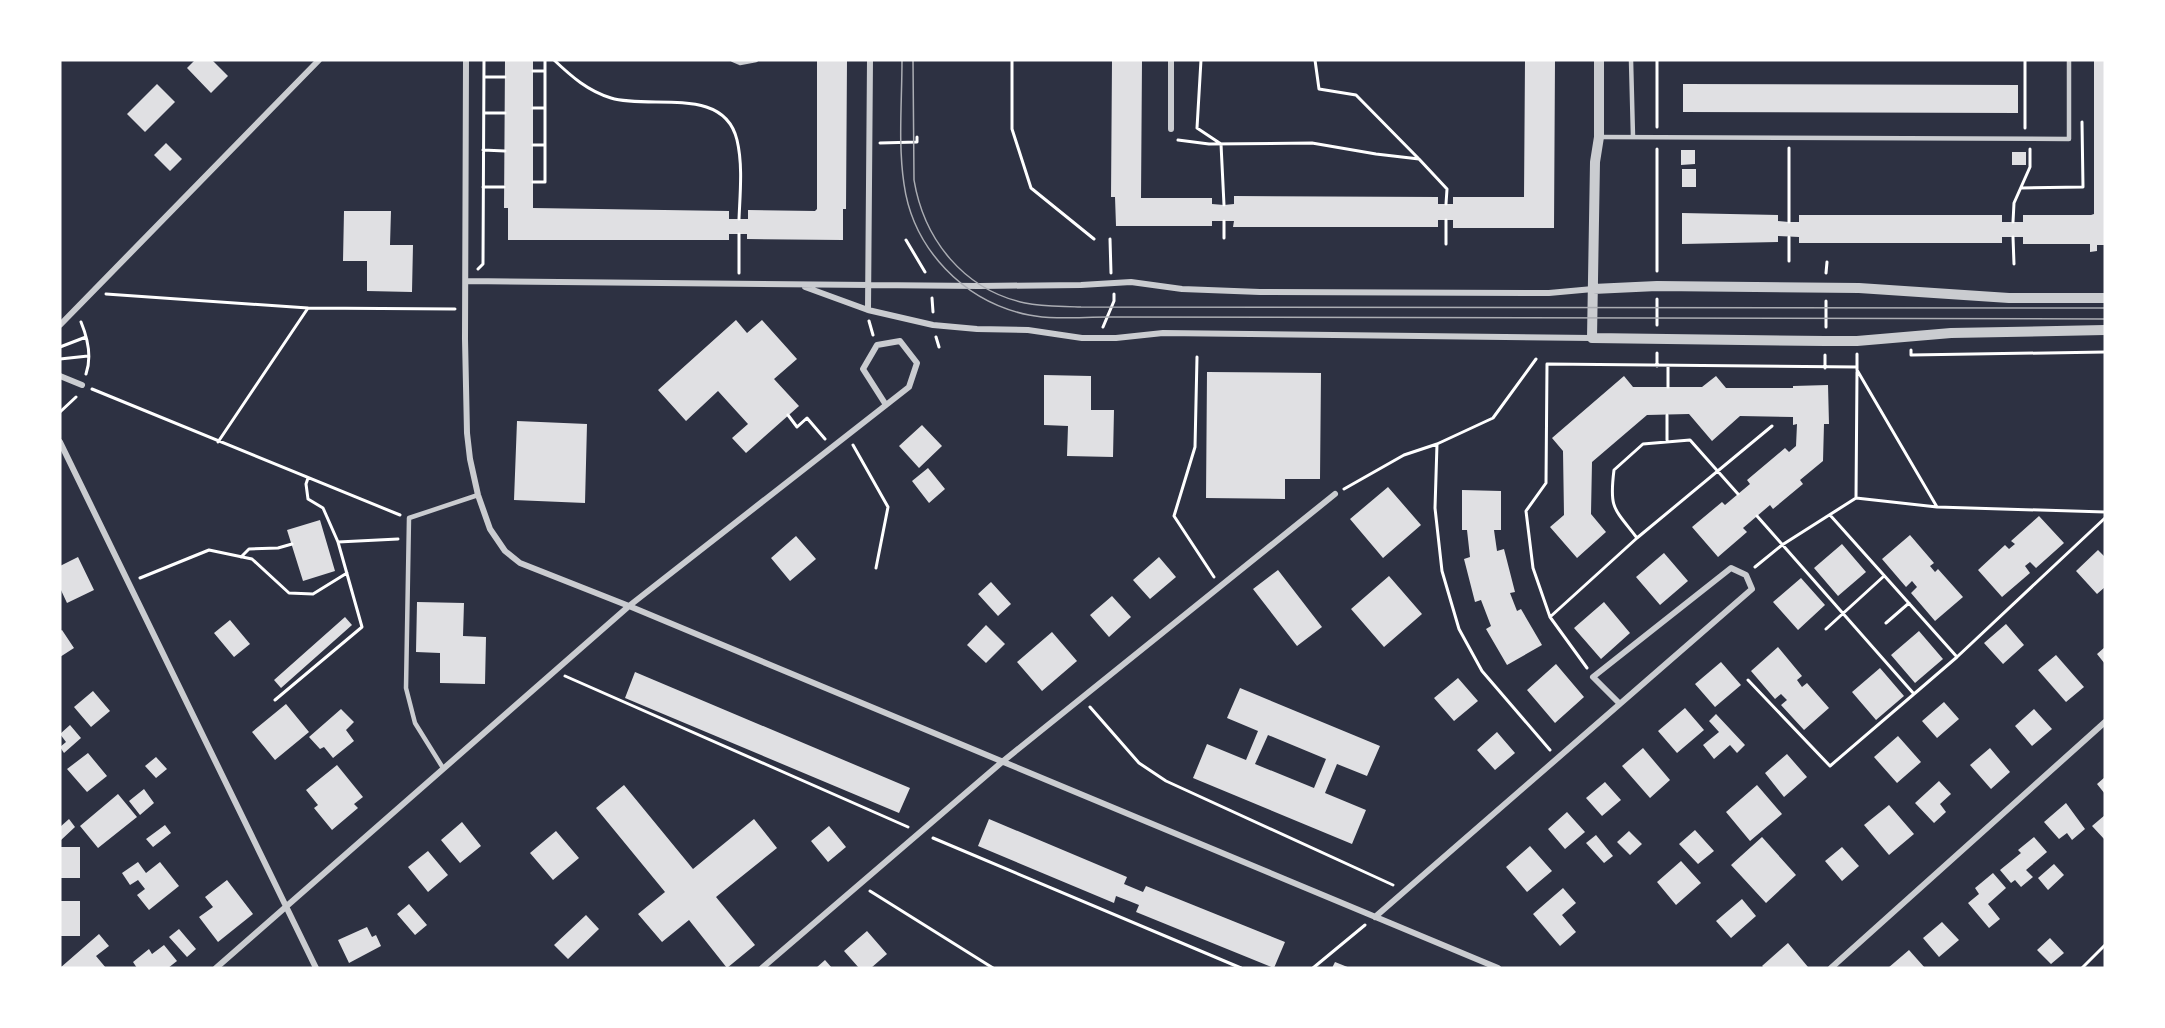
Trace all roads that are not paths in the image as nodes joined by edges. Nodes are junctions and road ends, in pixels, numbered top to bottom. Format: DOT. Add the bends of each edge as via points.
graph roads {
  1 [pos="318,60"];
  2 [pos="466,60"];
  3 [pos="733,60"];
  4 [pos="756,60"];
  5 [pos="870,60"];
  6 [pos="1170,60"];
  7 [pos="1599,60"];
  8 [pos="1631,60"];
  9 [pos="2069,60"];
  10 [pos="1171,129"];
  11 [pos="1599,137"];
  12 [pos="1633,137"];
  13 [pos="466,281"];
  14 [pos="799,285"];
  15 [pos="869,285"];
  16 [pos="1593,288"];
  17 [pos="2105,298"];
  18 [pos="868,310"];
  19 [pos="60,325"];
  20 [pos="2105,330"];
  21 [pos="1592,338"];
  22 [pos="60,376"];
  23 [pos="82,385"];
  24 [pos="886,405"];
  25 [pos="60,442"];
  26 [pos="1335,494"];
  27 [pos="478,495"];
  28 [pos="629,606"];
  29 [pos="1620,704"];
  30 [pos="2105,722"];
  31 [pos="1002,762"];
  32 [pos="443,768"];
  33 [pos="286,905"];
  34 [pos="1375,917"];
  35 [pos="216,968"];
  36 [pos="316,968"];
  37 [pos="762,968"];
  38 [pos="1498,968"];
  39 [pos="1831,968"];
  1 -- 19 [label="street"];
  2 -- 13 [label="street"];
  3 -- 4 [label="lane"];
  5 -- 15 [label="street"];
  6 -- 10 [label="street"];
  7 -- 11 [label="street"];
  8 -- 12 [label="lane"];
  9 -- 12 [label="lane" via="2068,139"];
  11 -- 12 [label="lane"];
  11 -- 16 [label="street" via="1595,162"];
  13 -- 14 [label="street"];
  13 -- 27 [label="street" via="467,434"];
  14 -- 15 [label="street"];
  14 -- 18 [label="street"];
  15 -- 16 [label="street" via="1058,286 1131,282 1182,290 1283,292 1549,293"];
  15 -- 18 [label="street"];
  16 -- 17 [label="street" via="1826,288 2009,298"];
  16 -- 21 [label="street"];
  18 -- 21 [label="street" via="933,325 1093,338 1163,333"];
  20 -- 21 [label="street" via="1962,332 1857,341"];
  22 -- 23 [label="street"];
  24 -- 24 [label="street" via="863,369 877,345 900,341 917,363 909,387"];
  24 -- 28 [label="street"];
  25 -- 33 [label="street"];
  26 -- 31 [label="street"];
  27 -- 28 [label="street" via="490,529 505,551 520,563"];
  27 -- 32 [label="lane" via="409,518 406,688 415,723"];
  28 -- 31 [label="street"];
  28 -- 32 [label="street"];
  29 -- 29 [label="street" via="1752,589 1746,575 1731,568 1593,677"];
  29 -- 34 [label="street"];
  30 -- 39 [label="street"];
  31 -- 34 [label="street"];
  31 -- 37 [label="street"];
  32 -- 33 [label="street"];
  33 -- 35 [label="street"];
  33 -- 36 [label="street"];
  34 -- 38 [label="street"];
}
